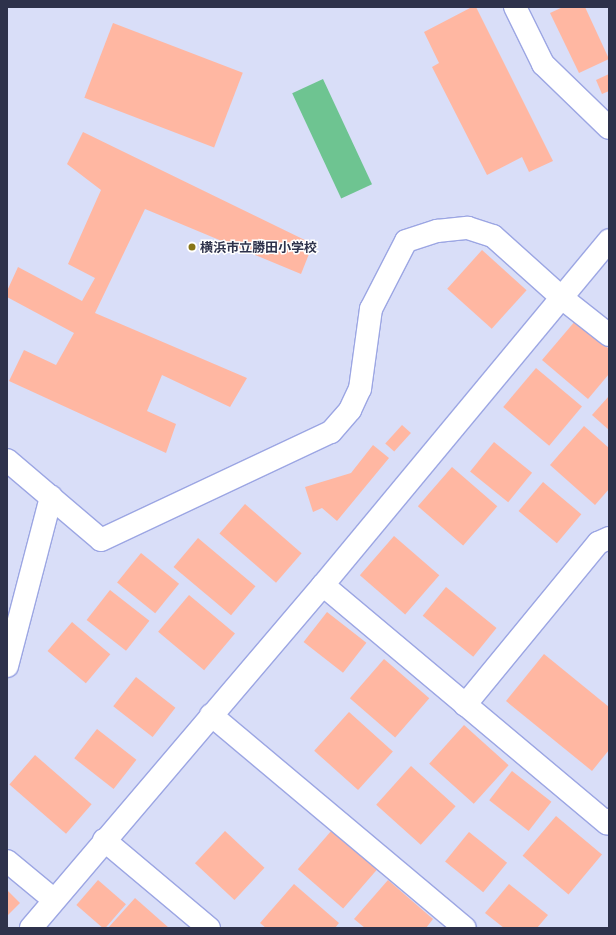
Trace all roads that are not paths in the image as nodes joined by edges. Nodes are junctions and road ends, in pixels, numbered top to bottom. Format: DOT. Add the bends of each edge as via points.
graph roads {
  1 [pos="515,7"];
  2 [pos="609,128"];
  3 [pos="609,240"];
  4 [pos="562,298"];
  5 [pos="609,336"];
  6 [pos="7,460"];
  7 [pos="51,497"];
  8 [pos="609,538"];
  9 [pos="323,585"];
  10 [pos="7,666"];
  11 [pos="465,705"];
  12 [pos="211,715"];
  13 [pos="609,820"];
  14 [pos="104,840"];
  15 [pos="7,861"];
  16 [pos="53,899"];
  17 [pos="31,928"];
  18 [pos="209,928"];
  19 [pos="465,928"];
  1 -- 2 [label="street" via="543,64"];
  3 -- 4 [label="street"];
  4 -- 5 [label="street"];
  4 -- 7 [label="street" via="493,236 468,228 437,231 406,241 371,310 360,390 350,410 332,432 101,540"];
  4 -- 9 [label="street"];
  6 -- 7 [label="street"];
  7 -- 10 [label="street"];
  8 -- 11 [label="street" via="598,544"];
  9 -- 11 [label="street"];
  9 -- 12 [label="street"];
  11 -- 13 [label="street" via="607,823"];
  12 -- 14 [label="street"];
  12 -- 19 [label="street"];
  14 -- 16 [label="street"];
  14 -- 18 [label="street"];
  15 -- 16 [label="street"];
  16 -- 17 [label="street"];
}
